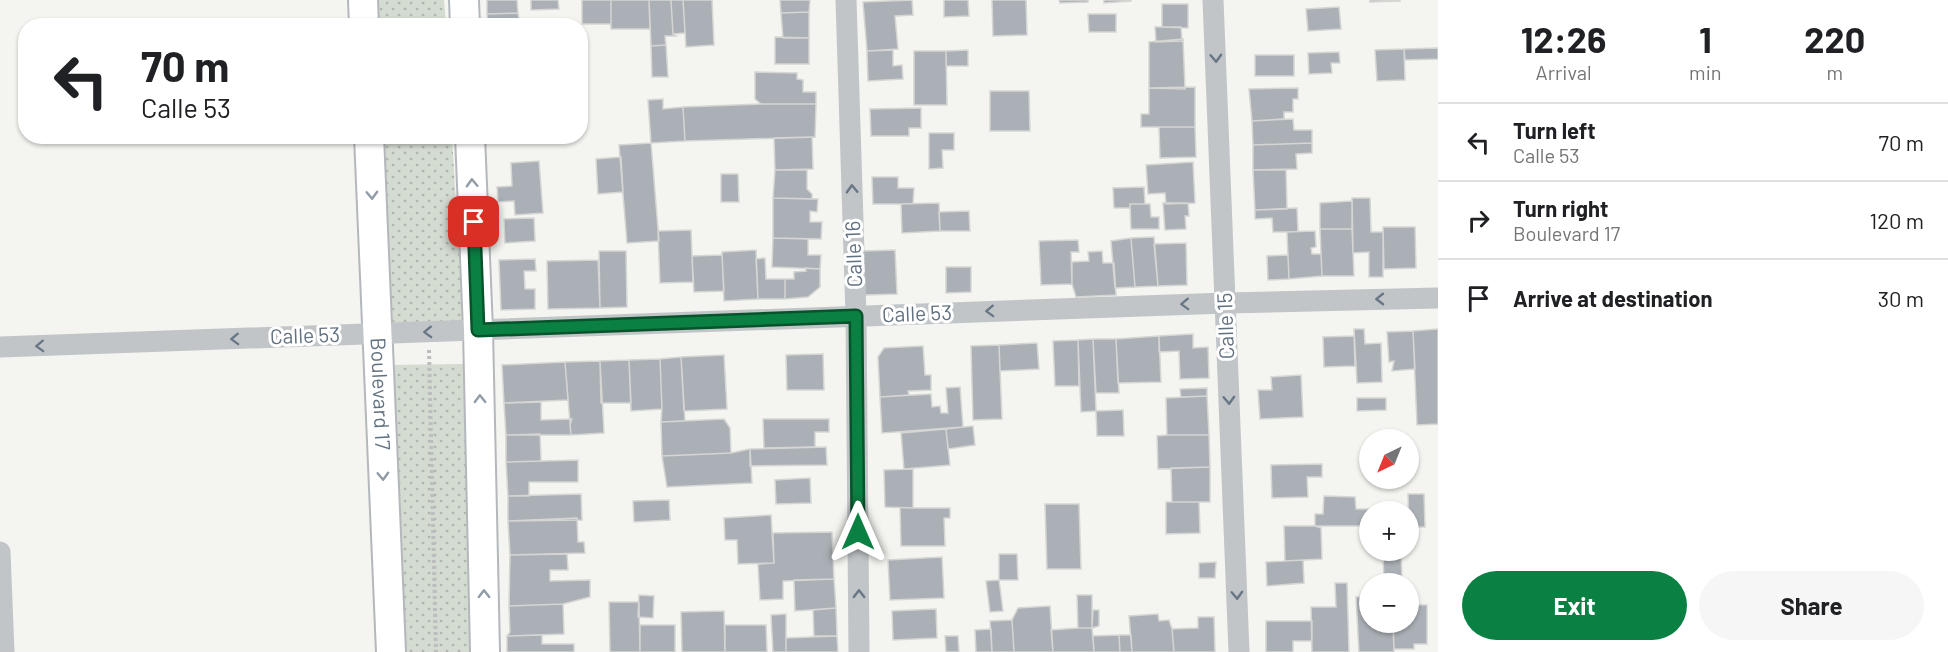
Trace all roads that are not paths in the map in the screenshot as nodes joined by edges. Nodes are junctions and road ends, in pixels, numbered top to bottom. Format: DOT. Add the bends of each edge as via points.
graph roads {
  1 [pos="363,0"];
  2 [pos="464,0"];
  3 [pos="846,0"];
  4 [pos="1213,0"];
  5 [pos="364,18"];
  6 [pos="465,18"];
  7 [pos="369,144"];
  8 [pos="470,144"];
  9 [pos="1438,298"];
  10 [pos="1226,303"];
  11 [pos="856,316"];
  12 [pos="478,330"];
  13 [pos="378,333"];
  14 [pos="0,347"];
  15 [pos="0,552"];
  16 [pos="4,652"];
  17 [pos="391,652"];
  18 [pos="485,652"];
  19 [pos="859,652"];
  20 [pos="1239,652"];
  1 -- 5 [label="main road"];
  2 -- 6 [label="main road"];
  11 -- 3 [label="street, Calle 16, one-way"];
  4 -- 10 [label="street, Calle 15, one-way"];
  7 -- 13 [label="main road, Boulevard 17, one-way"];
  12 -- 8 [label="main road, one-way"];
  9 -- 10 [label="street, Calle 53, one-way"];
  10 -- 11 [label="street, Calle 53, one-way"];
  10 -- 20 [label="street, Calle 15, one-way"];
  11 -- 12 [label="street, Calle 53"];
  19 -- 11 [label="street, Calle 16, one-way"];
  12 -- 13 [label="street, Calle 53, one-way"];
  18 -- 12 [label="main road, one-way"];
  13 -- 14 [label="street, Calle 53, one-way"];
  13 -- 17 [label="main road, Boulevard 17, one-way"];
  15 -- 16 [label="street"];
}
